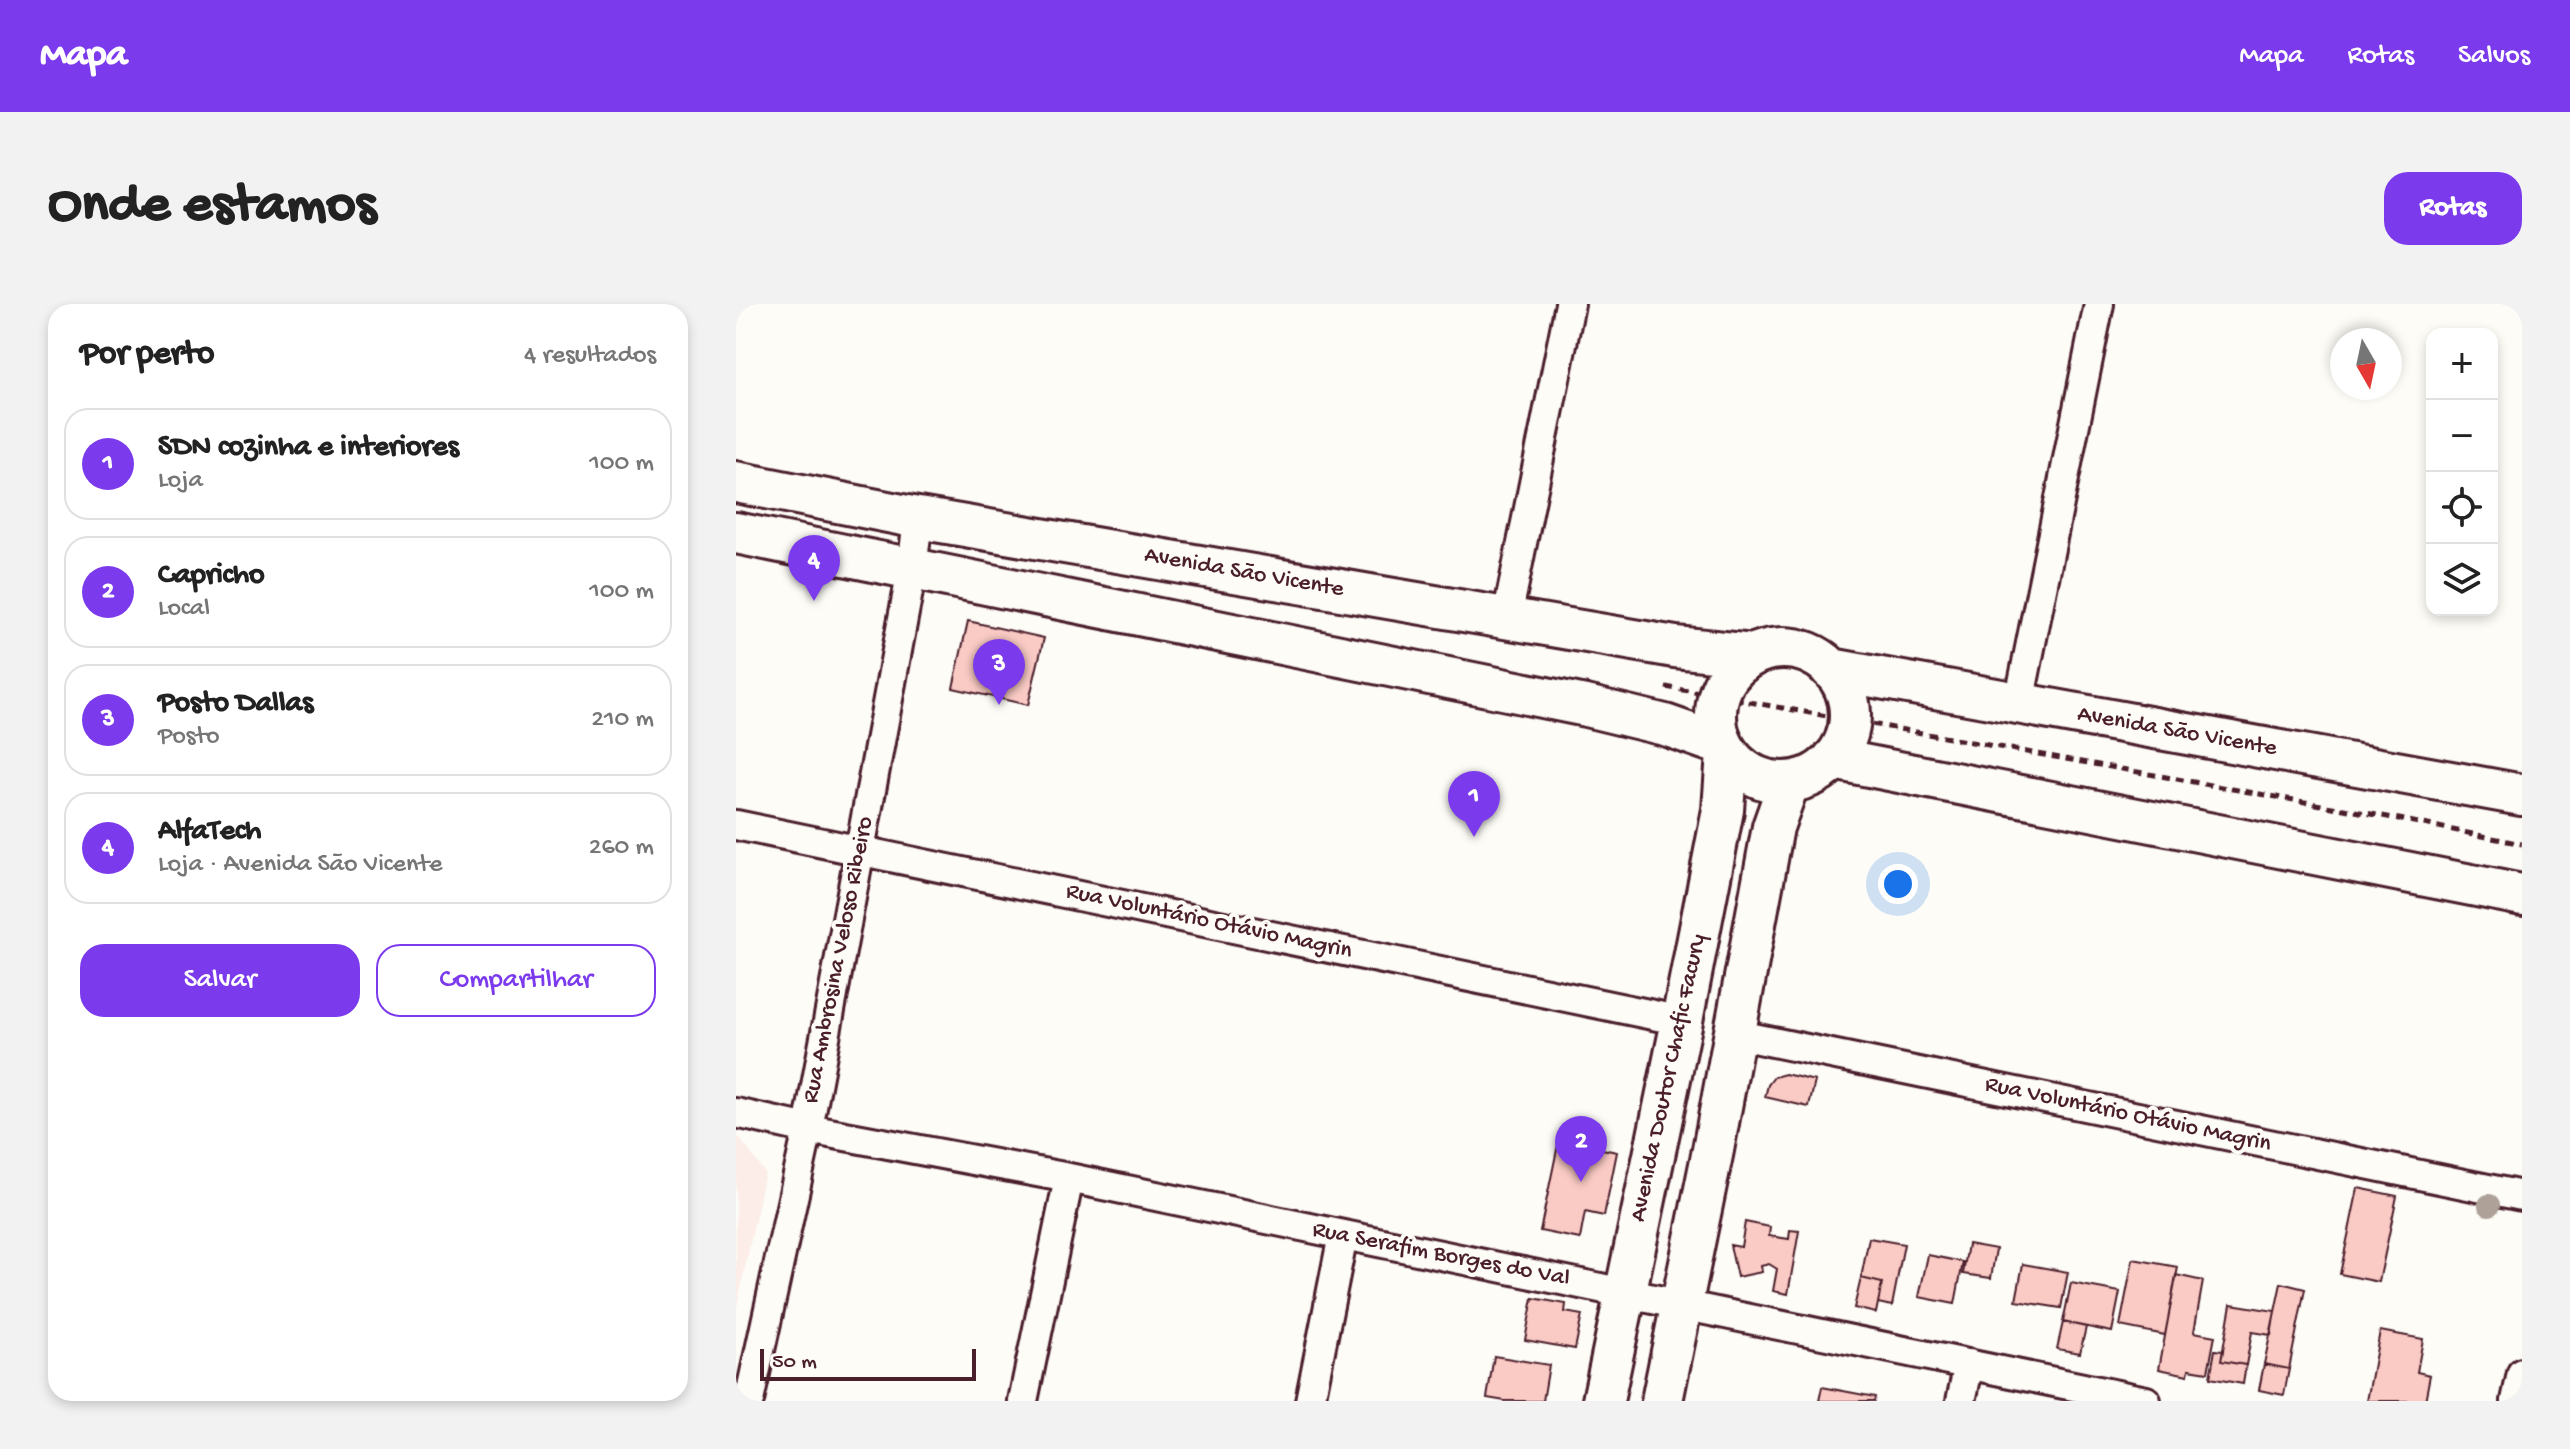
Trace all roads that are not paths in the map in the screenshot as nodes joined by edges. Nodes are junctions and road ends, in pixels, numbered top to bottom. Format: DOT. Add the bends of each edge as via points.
graph roads {
  1 [pos="1570,304"];
  2 [pos="2099,304"];
  3 [pos="736,482"];
  4 [pos="918,518"];
  5 [pos="736,533"];
  6 [pos="912,570"];
  7 [pos="1507,618"];
  8 [pos="1753,655"];
  9 [pos="1831,669"];
  10 [pos="2019,703"];
  11 [pos="1724,749"];
  12 [pos="1833,759"];
  13 [pos="1789,782"];
  14 [pos="2522,795"];
  15 [pos="736,825"];
  16 [pos="860,850"];
  17 [pos="2522,895"];
  18 [pos="1682,1021"];
  19 [pos="1734,1034"];
  20 [pos="736,1113"];
  21 [pos="808,1129"];
  22 [pos="1069,1178"];
  23 [pos="2522,1196"];
  24 [pos="1343,1235"];
  25 [pos="1624,1292"];
  26 [pos="1682,1304"];
  27 [pos="1969,1364"];
  28 [pos="2522,1373"];
  29 [pos="749,1401"];
  30 [pos="1023,1401"];
  31 [pos="1310,1401"];
  32 [pos="1603,1401"];
  33 [pos="1662,1401"];
  34 [pos="1961,1401"];
  35 [pos="2146,1401"];
  36 [pos="2516,1401"];
  1 -- 7 [label="street"];
  2 -- 10 [label="street"];
  3 -- 4 [label="main road, Avenida São Vicente"];
  4 -- 6 [label="street, Rua Ambrosina Veloso Ribeiro"];
  4 -- 7 [label="main road, Avenida São Vicente"];
  5 -- 6 [label="main road"];
  6 -- 11 [label="main road" via="1586,706 1665,725"];
  6 -- 16 [label="street, Rua Ambrosina Veloso Ribeiro"];
  7 -- 8 [label="main road, Avenida São Vicente"];
  8 -- 9 [label="main road" via="1794,649"];
  8 -- 11 [label="main road" via="1725,680 1718,697 1717,729"];
  9 -- 10 [label="main road, Avenida São Vicente"];
  9 -- 12 [label="main road" via="1849,702 1850,720"];
  10 -- 14 [label="main road, Avenida São Vicente"];
  11 -- 13 [label="main road" via="1754,776"];
  11 -- 18 [label="main road, Avenida Doutor Chafic Facury" via="1723,810"];
  12 -- 13 [label="main road" via="1821,771"];
  12 -- 17 [label="main road"];
  13 -- 19 [label="main road" via="1773,827"];
  15 -- 16 [label="street, Rua Voluntário Otávio Magrin"];
  16 -- 18 [label="street, Rua Voluntário Otávio Magrin"];
  16 -- 21 [label="street, Rua Ambrosina Veloso Ribeiro"];
  18 -- 25 [label="main road, Avenida Doutor Chafic Facury"];
  19 -- 23 [label="street, Rua Voluntário Otávio Magrin"];
  19 -- 26 [label="main road"];
  20 -- 21 [label="street, Rua Serafim Borges do Val"];
  21 -- 22 [label="street, Rua Serafim Borges do Val"];
  21 -- 29 [label="street, Rua Ambrosina Veloso Ribeiro"];
  22 -- 24 [label="street, Rua Serafim Borges do Val"];
  22 -- 30 [label="street"];
  24 -- 25 [label="street, Rua Serafim Borges do Val"];
  24 -- 31 [label="street"];
  25 -- 26 [label="street, Rua Serafim Borges do Val"];
  25 -- 32 [label="main road, Avenida Doutor Chafic Facury"];
  26 -- 27 [label="street, Rua Serafim Borges do Val"];
  26 -- 33 [label="main road"];
  27 -- 34 [label="street"];
  27 -- 35 [label="street, Rua Serafim Borges do Val"];
  28 -- 36 [label="street"];
}
